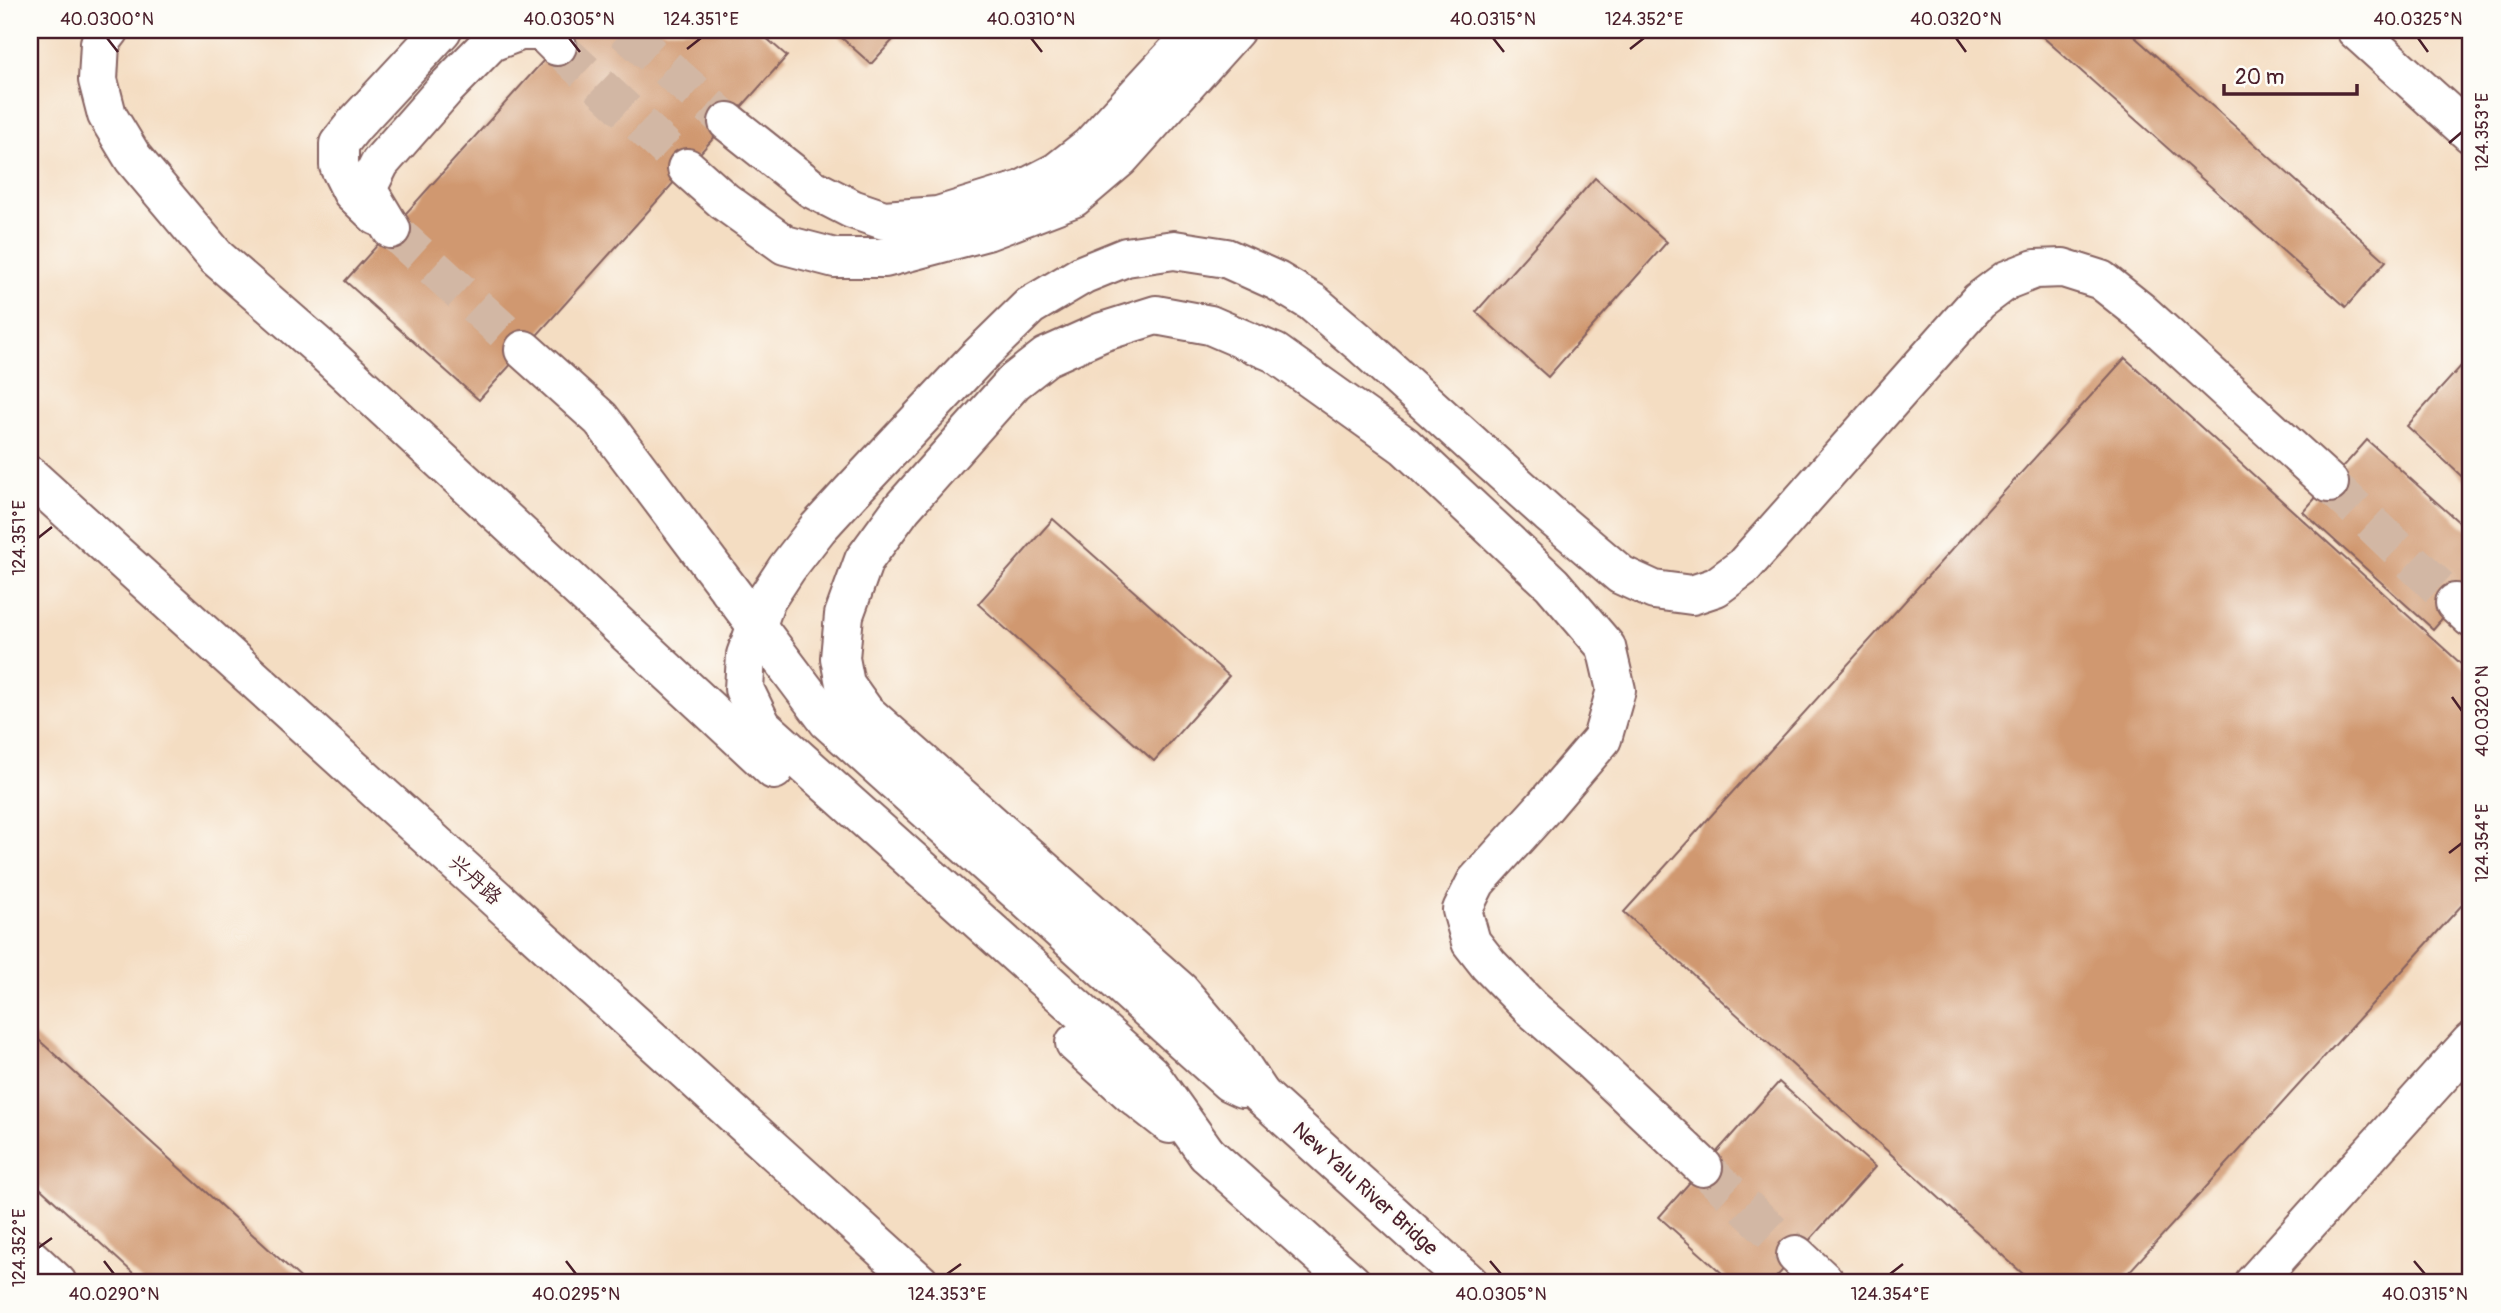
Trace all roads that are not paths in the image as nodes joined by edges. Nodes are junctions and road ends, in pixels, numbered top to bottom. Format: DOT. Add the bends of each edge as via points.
graph roads {
  1 [pos="110,30"];
  2 [pos="442,30"];
  3 [pos="1197,30"];
  4 [pos="1235,30"];
  5 [pos="2356,30"];
  6 [pos="557,46"];
  7 [pos="727,122"];
  8 [pos="2471,134"];
  9 [pos="687,168"];
  10 [pos="524,350"];
  11 [pos="30,476"];
  12 [pos="2329,483"];
  13 [pos="757,626"];
  14 [pos="2471,1042"];
  15 [pos="1261,1095"];
  16 [pos="1207,1154"];
  17 [pos="1703,1167"];
  18 [pos="1796,1255"];
  19 [pos="30,1258"];
  20 [pos="57,1283"];
  21 [pos="920,1283"];
  22 [pos="1352,1283"];
  23 [pos="1469,1283"];
  24 [pos="1826,1283"];
  25 [pos="2254,1283"];
  1 -- 16 [label="main road" via="100,43 98,80 107,116 133,159 217,258 318,346 836,827 1132,1094"];
  2 -- 6 [label="main road" via="339,144 339,166 352,192 391,229 367,189 380,163 445,89 491,42 520,31 542,32"];
  3 -- 7 [label="main road" via="1090,146 1057,172 1022,190 938,216 884,220 852,209 811,188"];
  4 -- 9 [label="main road" via="1120,158 1073,198 986,230 885,258 835,258 785,245"];
  5 -- 8 [label="main road"];
  10 -- 13 [label="main road" via="601,419"];
  11 -- 21 [label="main road, 兴丹路"];
  12 -- 13 [label="main road" via="2101,280 2063,268 2035,270 2007,280 1979,301 1743,567 1716,587 1692,594 1654,590 1621,575 1312,302 1226,258 1174,250 1126,257 1084,274 1030,306 818,528 766,600"];
  13 -- 15 [label="main road" via="828,721 1229,1082"];
  13 -- 16 [label="main road" via="746,655 744,689 762,726 1150,1074"];
  14 -- 25 [label="main road"];
  15 -- 17 [label="main road" via="1233,1053 1180,991 865,712 845,684 840,658 844,615 864,560 902,508 1014,382 1046,357 1156,315 1210,325 1275,353 1405,446 1552,584 1606,647 1616,690 1602,739 1476,882 1462,910 1471,942 1489,965"];
  15 -- 23 [label="main road, New Yalu River Bridge"];
  16 -- 22 [label="main road"];
  18 -- 24 [label="main road"];
  19 -- 20 [label="main road"];
}
